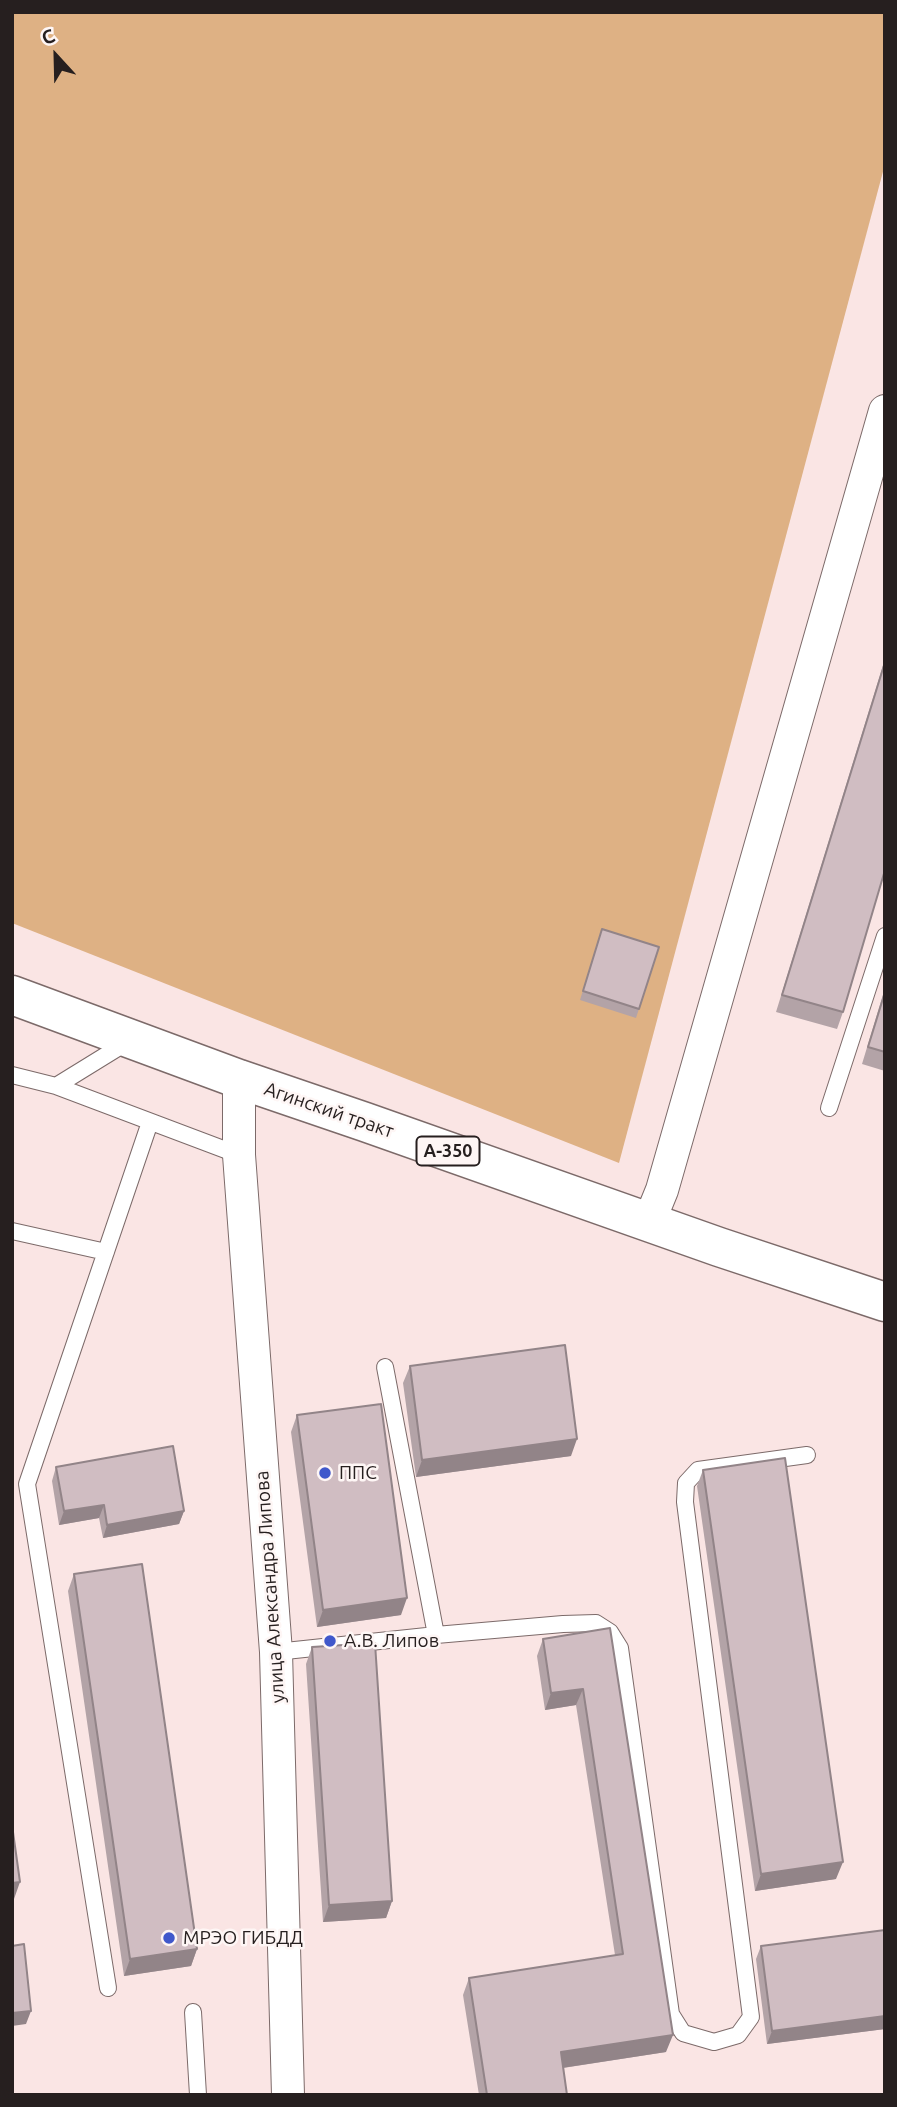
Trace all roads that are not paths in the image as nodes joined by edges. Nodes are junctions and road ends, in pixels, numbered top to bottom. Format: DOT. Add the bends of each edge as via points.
graph roads {
  1 [pos="885,411"];
  2 [pos="885,936"];
  3 [pos="12,995"];
  4 [pos="131,1040"];
  5 [pos="12,1075"];
  6 [pos="239,1079"];
  7 [pos="56,1086"];
  8 [pos="830,1108"];
  9 [pos="150,1122"];
  10 [pos="239,1155"];
  11 [pos="649,1222"];
  12 [pos="12,1231"];
  13 [pos="106,1252"];
  14 [pos="885,1302"];
  15 [pos="385,1367"];
  16 [pos="807,1455"];
  17 [pos="20,1485"];
  18 [pos="436,1635"];
  19 [pos="276,1652"];
  20 [pos="108,1988"];
  21 [pos="193,2012"];
  22 [pos="198,2095"];
  23 [pos="288,2095"];
  1 -- 11 [label="street" via="662,1190"];
  2 -- 8 [label="lane"];
  3 -- 4 [label="highway, Агинский тракт / А-350"];
  4 -- 6 [label="highway, Агинский тракт / А-350"];
  4 -- 7 [label="lane"];
  5 -- 7 [label="lane"];
  6 -- 10 [label="street, улица Александра Липова"];
  6 -- 11 [label="highway, Агинский тракт / А-350"];
  7 -- 9 [label="lane"];
  9 -- 10 [label="lane"];
  9 -- 13 [label="lane"];
  10 -- 19 [label="street, улица Александра Липова"];
  11 -- 14 [label="highway, Агинский тракт / А-350"];
  12 -- 13 [label="lane"];
  13 -- 17 [label="lane"];
  15 -- 18 [label="lane"];
  16 -- 18 [label="lane" via="698,1470 686,1483 751,2017 738,2035 714,2042 683,2033 671,2014 620,1647 610,1632 596,1623"];
  17 -- 20 [label="lane"];
  18 -- 19 [label="lane"];
  19 -- 23 [label="street, улица Александра Липова"];
  21 -- 22 [label="lane"];
}
